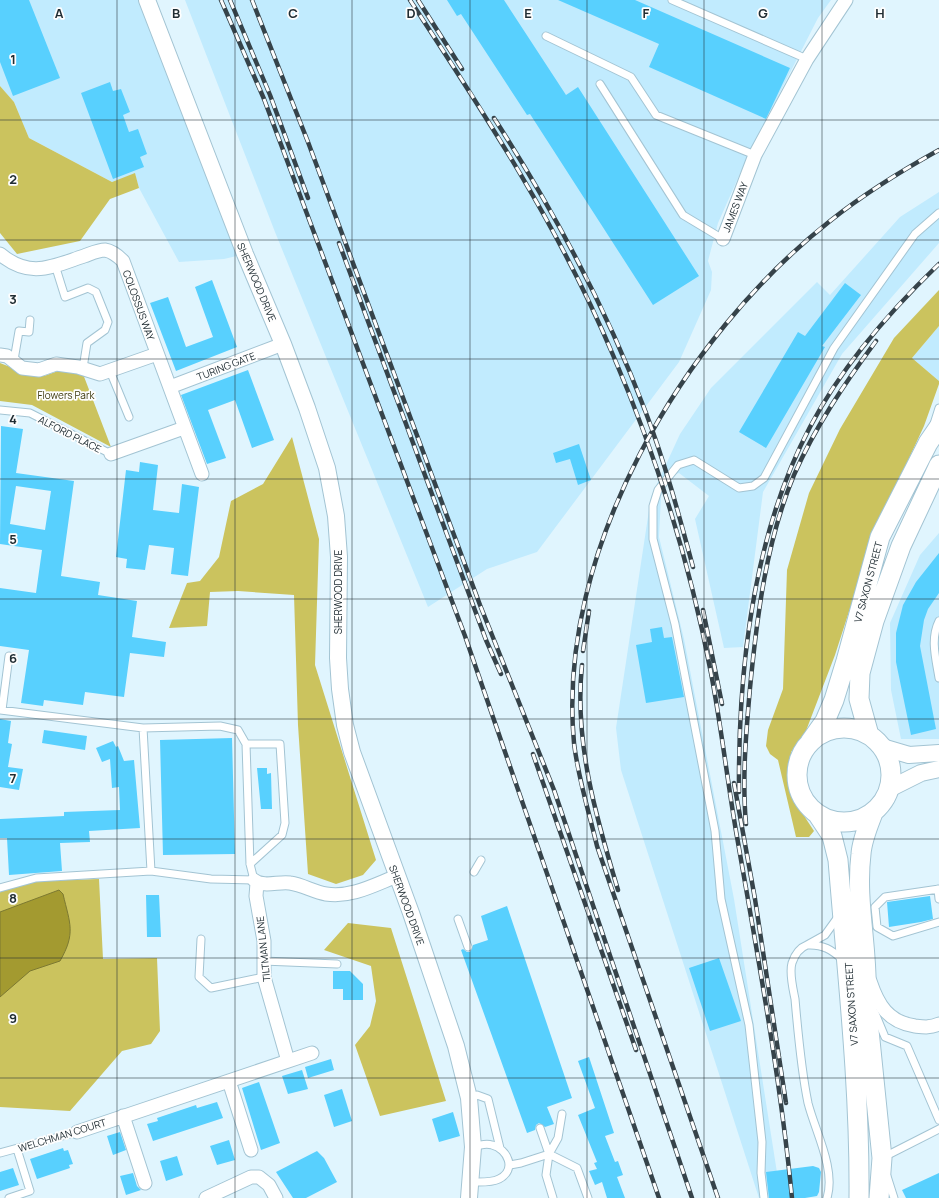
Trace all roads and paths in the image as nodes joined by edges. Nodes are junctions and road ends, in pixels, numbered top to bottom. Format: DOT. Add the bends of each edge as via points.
graph roads {
  1 [pos="147,0"];
  2 [pos="672,0"];
  3 [pos="846,0"];
  4 [pos="546,36"];
  5 [pos="807,59"];
  6 [pos="600,84"];
  7 [pos="755,155"];
  8 [pos="939,213"];
  9 [pos="722,239"];
  10 [pos="0,254"];
  11 [pos="55,265"];
  12 [pos="30,320"];
  13 [pos="282,344"];
  14 [pos="157,354"];
  15 [pos="0,355"];
  16 [pos="14,360"];
  17 [pos="83,368"];
  18 [pos="110,371"];
  19 [pos="170,387"];
  20 [pos="939,408"];
  21 [pos="0,410"];
  22 [pos="129,417"];
  23 [pos="939,427"];
  24 [pos="184,428"];
  25 [pos="928,443"];
  26 [pos="111,454"];
  27 [pos="939,466"];
  28 [pos="202,474"];
  29 [pos="939,621"];
  30 [pos="9,656"];
  31 [pos="939,678"];
  32 [pos="1,710"];
  33 [pos="143,728"];
  34 [pos="876,741"];
  35 [pos="810,742"];
  36 [pos="246,744"];
  37 [pos="939,753"];
  38 [pos="939,769"];
  39 [pos="889,789"];
  40 [pos="872,813"];
  41 [pos="818,814"];
  42 [pos="481,860"];
  43 [pos="250,864"];
  44 [pos="152,871"];
  45 [pos="474,872"];
  46 [pos="397,876"];
  47 [pos="256,882"];
  48 [pos="0,888"];
  49 [pos="939,889"];
  50 [pos="939,899"];
  51 [pos="842,910"];
  52 [pos="458,919"];
  53 [pos="939,922"];
  54 [pos="201,939"];
  55 [pos="807,945"];
  56 [pos="468,947"];
  57 [pos="263,961"];
  58 [pos="337,964"];
  59 [pos="848,964"];
  60 [pos="868,975"];
  61 [pos="264,977"];
  62 [pos="939,1024"];
  63 [pos="312,1053"];
  64 [pos="288,1061"];
  65 [pos="229,1081"];
  66 [pos="469,1098"];
  67 [pos="562,1114"];
  68 [pos="123,1116"];
  69 [pos="939,1120"];
  70 [pos="540,1128"];
  71 [pos="939,1129"];
  72 [pos="77,1132"];
  73 [pos="473,1147"];
  74 [pos="500,1148"];
  75 [pos="17,1149"];
  76 [pos="251,1150"];
  77 [pos="0,1153"];
  78 [pos="549,1154"];
  79 [pos="882,1158"];
  80 [pos="510,1165"];
  81 [pos="471,1182"];
  82 [pos="145,1183"];
  83 [pos="9,1198"];
  84 [pos="206,1198"];
  85 [pos="276,1198"];
  86 [pos="469,1198"];
  87 [pos="553,1198"];
  88 [pos="588,1198"];
  89 [pos="764,1198"];
  90 [pos="827,1198"];
  91 [pos="859,1198"];
  92 [pos="879,1198"];
  93 [pos="894,1198"];
  1 -- 13 [label="street, SHERWOOD DRIVE"];
  2 -- 5 [label="lane"];
  3 -- 5 [label="street, JAMES WAY"];
  4 -- 7 [label="lane" via="631,77 656,115"];
  5 -- 7 [label="street, JAMES WAY"];
  6 -- 9 [label="lane, JAMES WAY" via="683,215"];
  7 -- 9 [label="street, JAMES WAY"];
  8 -- 89 [label="lane" via="915,234 834,348 764,478 753,486 739,488 694,460 678,464 658,490 653,506 653,539 675,624 715,831 721,899 749,1025 762,1142 761,1173"];
  10 -- 11 [label="street, COLOSSUS WAY" via="11,263 24,268 35,269"];
  11 -- 14 [label="street, COLOSSUS WAY" via="97,251 105,250 115,254 123,261"];
  11 -- 17 [label="lane" via="65,297 88,288 96,292 108,322 105,330 87,343"];
  12 -- 16 [label="lane" via="29,332 19,331"];
  13 -- 19 [label="street, TURING GATE"];
  13 -- 46 [label="street, SHERWOOD DRIVE" via="327,468 336,516 339,557 338,658 345,725 352,752"];
  14 -- 18 [label="street"];
  14 -- 19 [label="street, COLOSSUS WAY"];
  15 -- 16 [label="street"];
  16 -- 17 [label="street" via="22,368 39,370 56,364"];
  17 -- 18 [label="street" via="100,374"];
  18 -- 22 [label="lane"];
  19 -- 24 [label="street, COLOSSUS WAY"];
  20 -- 25 [label="lane"];
  21 -- 26 [label="lane, ALFORD PLACE" via="30,414"];
  23 -- 25 [label="main road, V7 SAXON STREET"];
  24 -- 26 [label="street, ALFORD PLACE"];
  24 -- 28 [label="street, COLOSSUS WAY"];
  25 -- 35 [label="main road, V7 SAXON STREET" via="880,537 834,700 825,721"];
  27 -- 34 [label="main road, V7 SAXON STREET" via="901,546 874,621 862,666 859,699"];
  29 -- 31 [label="lane" via="934,644"];
  30 -- 32 [label="lane"];
  32 -- 33 [label="lane"];
  33 -- 36 [label="lane" via="220,726 238,730"];
  33 -- 44 [label="lane"];
  34 -- 35 [label="main road" via="855,729 838,728 823,733"];
  34 -- 37 [label="street" via="909,755"];
  34 -- 39 [label="main road" via="889,760"];
  35 -- 41 [label="main road" via="800,758 796,776 802,798 810,809"];
  36 -- 43 [label="lane"];
  36 -- 43 [label="lane" via="280,744 285,824 282,835"];
  38 -- 39 [label="street" via="921,773"];
  39 -- 40 [label="main road" via="883,802"];
  40 -- 41 [label="main road" via="861,820 850,822 833,821"];
  40 -- 60 [label="main road, V7 SAXON STREET" via="861,853 860,879"];
  41 -- 51 [label="main road, V7 SAXON STREET" via="832,836 838,860"];
  42 -- 45 [label="lane"];
  43 -- 47 [label="lane"];
  44 -- 47 [label="lane"];
  44 -- 48 [label="lane" via="36,878"];
  46 -- 47 [label="street" via="355,892 339,895 324,894 302,885"];
  46 -- 66 [label="street, SHERWOOD DRIVE" via="456,1046"];
  47 -- 57 [label="street, TILTMAN LANE" via="264,942"];
  49 -- 50 [label="lane"];
  49 -- 53 [label="lane" via="885,897 875,908 877,927 893,936"];
  51 -- 55 [label="lane" via="833,927 825,935"];
  51 -- 59 [label="main road, V7 SAXON STREET"];
  52 -- 56 [label="lane"];
  54 -- 61 [label="lane" via="199,977 211,988"];
  55 -- 59 [label="lane" via="816,944 830,948"];
  55 -- 90 [label="lane" via="801,948 792,964 793,984 809,1104 825,1154"];
  57 -- 58 [label="lane"];
  57 -- 61 [label="street, TILTMAN LANE"];
  59 -- 91 [label="main road, V7 SAXON STREET" via="860,1137"];
  60 -- 62 [label="street" via="874,995 885,1012 902,1024 927,1028"];
  60 -- 69 [label="lane" via="875,1014 885,1037 907,1046"];
  60 -- 79 [label="main road, V7 SAXON STREET" via="866,1001"];
  61 -- 64 [label="street, TILTMAN LANE"];
  63 -- 64 [label="street, WELCHMAN COURT"];
  64 -- 65 [label="street, WELCHMAN COURT"];
  65 -- 68 [label="street, WELCHMAN COURT"];
  65 -- 76 [label="street"];
  66 -- 73 [label="street, SHERWOOD DRIVE"];
  66 -- 74 [label="lane" via="477,1095 488,1099"];
  67 -- 78 [label="lane" via="558,1138"];
  68 -- 72 [label="street, WELCHMAN COURT"];
  68 -- 82 [label="street"];
  70 -- 78 [label="lane"];
  71 -- 79 [label="lane"];
  72 -- 75 [label="lane, WELCHMAN COURT"];
  73 -- 74 [label="lane" via="491,1144"];
  73 -- 81 [label="street, SHERWOOD DRIVE"];
  74 -- 80 [label="lane"];
  75 -- 77 [label="lane, WELCHMAN COURT"];
  75 -- 83 [label="lane" via="30,1191"];
  78 -- 80 [label="lane"];
  78 -- 87 [label="lane" via="546,1175"];
  78 -- 88 [label="lane" via="577,1168"];
  79 -- 92 [label="main road, V7 SAXON STREET"];
  79 -- 93 [label="lane"];
  80 -- 81 [label="lane" via="506,1175 498,1180"];
  81 -- 86 [label="street, SHERWOOD DRIVE"];
  84 -- 85 [label="street" via="251,1177 259,1177 269,1185"];
}
